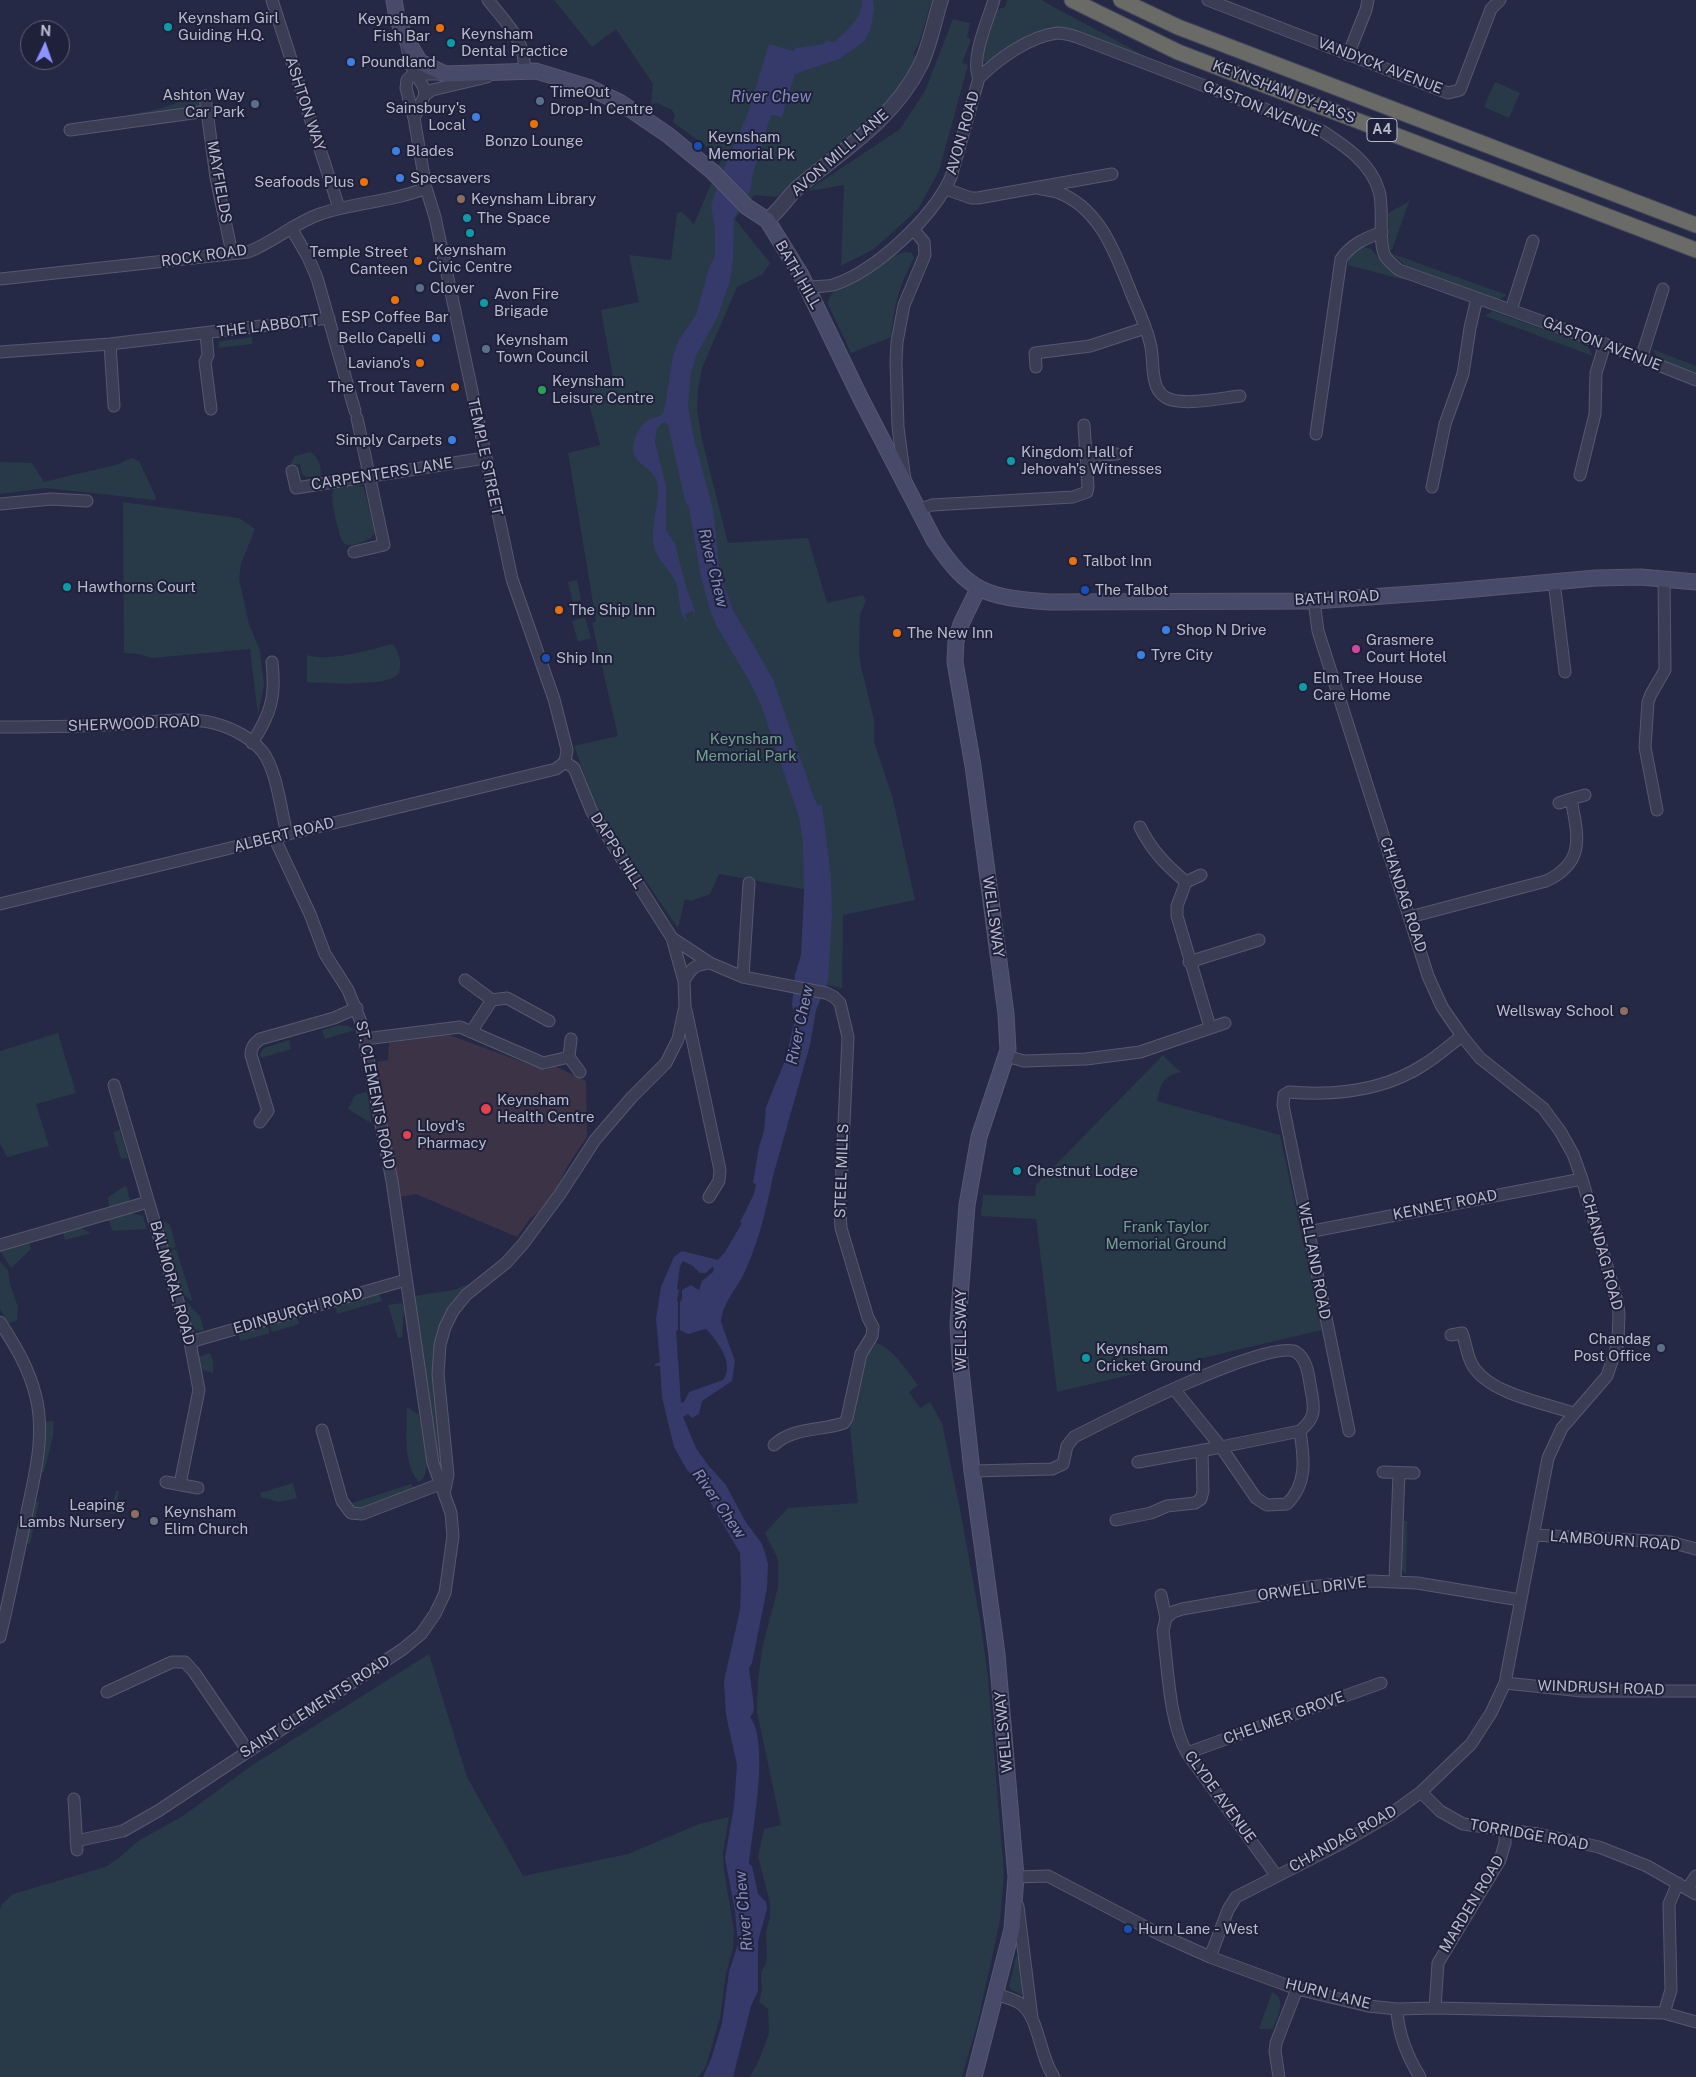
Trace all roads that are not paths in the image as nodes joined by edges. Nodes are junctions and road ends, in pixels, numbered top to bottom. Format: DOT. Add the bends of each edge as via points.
graph roads {
  1 [pos="272,0"];
  2 [pos="394,0"];
  3 [pos="488,0"];
  4 [pos="941,0"];
  5 [pos="994,0"];
  6 [pos="1072,0"];
  7 [pos="1121,0"];
  8 [pos="1209,0"];
  9 [pos="1368,0"];
  10 [pos="1500,0"];
  11 [pos="405,37"];
  12 [pos="1348,55"];
  13 [pos="518,71"];
  14 [pos="417,74"];
  15 [pos="445,74"];
  16 [pos="979,78"];
  17 [pos="425,95"];
  18 [pos="205,96"];
  19 [pos="207,111"];
  20 [pos="414,118"];
  21 [pos="70,130"];
  22 [pos="1112,174"];
  23 [pos="426,188"];
  24 [pos="1038,188"];
  25 [pos="946,189"];
  26 [pos="339,208"];
  27 [pos="767,220"];
  28 [pos="1696,225"];
  29 [pos="291,228"];
  30 [pos="913,229"];
  31 [pos="1382,232"];
  32 [pos="1533,241"];
  33 [pos="1696,250"];
  34 [pos="232,253"];
  35 [pos="0,279"];
  36 [pos="806,287"];
  37 [pos="1662,289"];
  38 [pos="1477,298"];
  39 [pos="1511,310"];
  40 [pos="329,318"];
  41 [pos="1145,328"];
  42 [pos="206,334"];
  43 [pos="110,344"];
  44 [pos="1605,344"];
  45 [pos="0,352"];
  46 [pos="1641,359"];
  47 [pos="1036,367"];
  48 [pos="1696,380"];
  49 [pos="1240,396"];
  50 [pos="114,406"];
  51 [pos="211,409"];
  52 [pos="1084,425"];
  53 [pos="1316,434"];
  54 [pos="1117,454"];
  55 [pos="1086,456"];
  56 [pos="485,458"];
  57 [pos="292,471"];
  58 [pos="1580,475"];
  59 [pos="370,476"];
  60 [pos="1432,487"];
  61 [pos="906,488"];
  62 [pos="87,501"];
  63 [pos="0,504"];
  64 [pos="918,510"];
  65 [pos="354,552"];
  66 [pos="1664,578"];
  67 [pos="1554,581"];
  68 [pos="1696,582"];
  69 [pos="978,589"];
  70 [pos="1314,600"];
  71 [pos="272,662"];
  72 [pos="1565,672"];
  73 [pos="0,727"];
  74 [pos="252,743"];
  75 [pos="565,762"];
  76 [pos="1586,795"];
  77 [pos="1571,800"];
  78 [pos="1559,803"];
  79 [pos="1657,810"];
  80 [pos="1140,827"];
  81 [pos="287,834"];
  82 [pos="274,837"];
  83 [pos="1201,875"];
  84 [pos="1186,882"];
  85 [pos="749,883"];
  86 [pos="0,904"];
  87 [pos="1410,917"];
  88 [pos="672,938"];
  89 [pos="1259,940"];
  90 [pos="710,962"];
  91 [pos="1189,962"];
  92 [pos="743,977"];
  93 [pos="465,980"];
  94 [pos="684,981"];
  95 [pos="492,1000"];
  96 [pos="685,1006"];
  97 [pos="357,1008"];
  98 [pos="549,1021"];
  99 [pos="1225,1023"];
  100 [pos="1210,1027"];
  101 [pos="471,1032"];
  102 [pos="1462,1036"];
  103 [pos="365,1039"];
  104 [pos="571,1039"];
  105 [pos="1006,1056"];
  106 [pos="569,1057"];
  107 [pos="580,1072"];
  108 [pos="114,1085"];
  109 [pos="260,1122"];
  110 [pos="1582,1179"];
  111 [pos="709,1197"];
  112 [pos="148,1202"];
  113 [pos="1308,1232"];
  114 [pos="0,1245"];
  115 [pos="406,1280"];
  116 [pos="0,1322"];
  117 [pos="1462,1333"];
  118 [pos="190,1342"];
  119 [pos="1174,1389"];
  120 [pos="1574,1413"];
  121 [pos="322,1430"];
  122 [pos="1300,1431"];
  123 [pos="1349,1431"];
  124 [pos="774,1445"];
  125 [pos="1221,1447"];
  126 [pos="1202,1450"];
  127 [pos="1138,1462"];
  128 [pos="972,1471"];
  129 [pos="1383,1472"];
  130 [pos="1399,1473"];
  131 [pos="1414,1474"];
  132 [pos="166,1482"];
  133 [pos="180,1484"];
  134 [pos="198,1488"];
  135 [pos="442,1489"];
  136 [pos="1116,1520"];
  137 [pos="1533,1535"];
  138 [pos="1696,1549"];
  139 [pos="1394,1581"];
  140 [pos="1161,1595"];
  141 [pos="1520,1600"];
  142 [pos="1166,1618"];
  143 [pos="0,1637"];
  144 [pos="1381,1683"];
  145 [pos="1505,1683"];
  146 [pos="1696,1691"];
  147 [pos="107,1692"];
  148 [pos="248,1751"];
  149 [pos="1187,1754"];
  150 [pos="1421,1792"];
  151 [pos="74,1799"];
  152 [pos="1506,1830"];
  153 [pos="1276,1875"];
  154 [pos="1696,1876"];
  155 [pos="1016,1882"];
  156 [pos="1687,1889"];
  157 [pos="1210,1957"];
  158 [pos="1297,1989"];
  159 [pos="996,1994"];
  160 [pos="1435,2008"];
  161 [pos="1397,2009"];
  162 [pos="1664,2013"];
  163 [pos="1032,2018"];
  164 [pos="1696,2022"];
  165 [pos="974,2077"];
  166 [pos="1054,2077"];
  167 [pos="1280,2077"];
  168 [pos="1420,2077"];
  1 -- 26 [label="street, ASHTON WAY"];
  2 -- 11 [label="main road"];
  3 -- 13 [label="street" via="519,41 525,57"];
  4 -- 27 [label="street, AVON MILL LANE" via="921,65 894,106 800,186"];
  5 -- 16 [label="street, AVON ROAD" via="977,56"];
  6 -- 33 [label="highway, KEYNSHAM BY-PASS / A4" via="1178,52"];
  7 -- 28 [label="highway, KEYNSHAM BY-PASS / A4" via="1178,27"];
  8 -- 12 [label="street, VANDYCK AVENUE"];
  9 -- 12 [label="street"];
  10 -- 12 [label="street, VANDYCK AVENUE" via="1491,9 1460,90 1448,92"];
  11 -- 14 [label="street" via="408,55"];
  11 -- 15 [label="main road" via="420,62"];
  13 -- 15 [label="main road, BATH HILL"];
  13 -- 17 [label="street" via="440,87"];
  13 -- 27 [label="main road, BATH HILL" via="566,79 620,103 668,135 713,172 747,207"];
  14 -- 15 [label="street"];
  14 -- 17 [label="street"];
  14 -- 20 [label="street, TEMPLE STREET" via="407,80 406,88"];
  16 -- 25 [label="street, AVON ROAD"];
  16 -- 31 [label="street, GASTON AVENUE" via="1012,51 1042,38 1058,33 1086,40 1322,132 1345,146 1374,178 1380,192"];
  17 -- 20 [label="street"];
  18 -- 19 [label="street, MAYFIELDS"];
  19 -- 21 [label="street"];
  19 -- 34 [label="street, MAYFIELDS" via="217,185"];
  20 -- 23 [label="street, TEMPLE STREET"];
  22 -- 24 [label="street"];
  23 -- 26 [label="street, ROCK ROAD"];
  23 -- 56 [label="street, TEMPLE STREET" via="435,217"];
  24 -- 25 [label="street" via="978,198"];
  24 -- 41 [label="street" via="1057,192 1083,207 1102,228"];
  25 -- 30 [label="street, AVON ROAD"];
  26 -- 29 [label="street, ROCK ROAD" via="305,219"];
  27 -- 36 [label="main road, BATH HILL"];
  29 -- 34 [label="street, ROCK ROAD" via="264,246"];
  29 -- 40 [label="street" via="313,267"];
  30 -- 36 [label="street, AVON ROAD" via="890,252 851,278 832,286"];
  30 -- 61 [label="street" via="924,242 925,255 904,305 897,342 898,427"];
  31 -- 38 [label="street, GASTON AVENUE" via="1384,253 1399,270"];
  31 -- 53 [label="street" via="1362,240 1341,259"];
  32 -- 39 [label="street"];
  34 -- 35 [label="street, ROCK ROAD"];
  36 -- 61 [label="main road, BATH HILL"];
  37 -- 46 [label="street"];
  38 -- 39 [label="street, GASTON AVENUE"];
  38 -- 60 [label="street" via="1463,374 1445,424"];
  39 -- 44 [label="street, GASTON AVENUE"];
  40 -- 42 [label="street, THE LABBOTT"];
  40 -- 59 [label="street"];
  41 -- 47 [label="street" via="1090,346 1036,353"];
  41 -- 49 [label="street" via="1156,386 1165,397 1184,401"];
  42 -- 43 [label="street, THE LABBOTT"];
  42 -- 51 [label="street, THE LABBOTT" via="208,355 204,362"];
  43 -- 45 [label="street, THE LABBOTT"];
  43 -- 50 [label="street"];
  44 -- 46 [label="street, GASTON AVENUE"];
  44 -- 58 [label="street" via="1596,373 1595,414"];
  46 -- 48 [label="street, GASTON AVENUE"];
  52 -- 55 [label="street"];
  54 -- 55 [label="street"];
  55 -- 64 [label="street" via="1088,487 1083,494 932,505"];
  56 -- 59 [label="street, CARPENTERS LANE"];
  56 -- 75 [label="street, TEMPLE STREET" via="512,579 554,699 567,750"];
  57 -- 59 [label="street, CARPENTERS LANE" via="296,488"];
  59 -- 65 [label="street" via="384,545"];
  61 -- 64 [label="main road, BATH HILL"];
  62 -- 63 [label="street" via="51,499"];
  64 -- 69 [label="main road, BATH HILL" via="948,561"];
  66 -- 67 [label="main road, BATH ROAD"];
  66 -- 68 [label="main road, BATH ROAD"];
  66 -- 79 [label="street" via="1665,670 1648,702 1645,747"];
  67 -- 70 [label="main road, BATH ROAD"];
  67 -- 72 [label="street"];
  69 -- 70 [label="main road, BATH ROAD" via="1009,599 1049,602"];
  69 -- 105 [label="main road, WELLSWAY" via="961,624 955,662 996,936 1008,1034"];
  70 -- 87 [label="street, CHANDAG ROAD" via="1318,631"];
  71 -- 74 [label="street" via="274,680 270,710"];
  73 -- 74 [label="street, SHERWOOD ROAD" via="75,727 191,720 223,726"];
  74 -- 81 [label="street, SHERWOOD ROAD" via="262,751 270,766"];
  75 -- 81 [label="street, ALBERT ROAD" via="556,769"];
  75 -- 88 [label="street, DAPPS HILL" via="574,768 592,812"];
  76 -- 77 [label="street"];
  77 -- 78 [label="street"];
  77 -- 87 [label="street" via="1578,834 1577,846 1574,857 1561,874 1546,881"];
  80 -- 84 [label="street" via="1150,847"];
  81 -- 82 [label="street, ALBERT ROAD"];
  82 -- 86 [label="street, ALBERT ROAD"];
  82 -- 97 [label="street, ST. CLEMENTS ROAD" via="326,954"];
  83 -- 84 [label="street"];
  84 -- 91 [label="street" via="1177,906 1177,916"];
  85 -- 92 [label="street"];
  87 -- 102 [label="street, CHANDAG ROAD" via="1428,976 1442,1007"];
  88 -- 90 [label="street, DAPPS HILL"];
  88 -- 94 [label="street, DAPPS HILL"];
  89 -- 91 [label="street"];
  90 -- 92 [label="street, STEEL MILLS"];
  90 -- 94 [label="street" via="698,964"];
  91 -- 100 [label="street"];
  92 -- 124 [label="street, STEEL MILLS" via="826,994 840,1003 848,1037 841,1228 873,1327 872,1336 861,1354 848,1418 844,1423 800,1431"];
  93 -- 95 [label="street"];
  94 -- 96 [label="street, SAINT CLEMENTS ROAD"];
  95 -- 98 [label="street" via="507,998"];
  95 -- 101 [label="street"];
  96 -- 111 [label="street" via="720,1170 719,1180"];
  96 -- 135 [label="street, SAINT CLEMENTS ROAD" via="678,1039 666,1063 595,1140 523,1244 506,1263 466,1295 444,1327 438,1374 448,1475"];
  97 -- 103 [label="street, ST. CLEMENTS ROAD"];
  97 -- 109 [label="street" via="334,1018 260,1039 254,1044 251,1055 268,1111"];
  99 -- 100 [label="street"];
  100 -- 105 [label="street" via="1140,1052 1086,1059 1024,1061"];
  101 -- 103 [label="street" via="460,1027"];
  101 -- 106 [label="street" via="543,1063"];
  102 -- 110 [label="street, CHANDAG ROAD" via="1480,1058 1543,1108 1574,1154"];
  102 -- 113 [label="street, WELLAND ROAD" via="1426,1064 1370,1088 1321,1094 1289,1092 1284,1095"];
  103 -- 115 [label="street, ST. CLEMENTS ROAD" via="392,1181"];
  104 -- 106 [label="street"];
  105 -- 128 [label="main road, WELLSWAY" via="979,1137 967,1205 958,1324"];
  106 -- 107 [label="street"];
  108 -- 112 [label="street, BALMORAL ROAD"];
  110 -- 113 [label="street, KENNET ROAD"];
  110 -- 120 [label="street, CHANDAG ROAD" via="1616,1301 1620,1329 1607,1376"];
  112 -- 114 [label="street"];
  112 -- 118 [label="street, BALMORAL ROAD"];
  113 -- 123 [label="street, WELLAND ROAD"];
  115 -- 118 [label="street, EDINBURGH ROAD"];
  115 -- 135 [label="street, SAINT CLEMENTS ROAD" via="433,1463"];
  116 -- 143 [label="street" via="25,1362 40,1426 35,1470"];
  117 -- 120 [label="street" via="1472,1365 1483,1378 1498,1388"];
  118 -- 133 [label="street, BALMORAL ROAD" via="198,1390"];
  119 -- 122 [label="street" via="1238,1363 1282,1350 1296,1352 1306,1367 1315,1410"];
  119 -- 125 [label="street"];
  119 -- 128 [label="street" via="1074,1437 1067,1446 1063,1464 1052,1469"];
  120 -- 137 [label="street, CHANDAG ROAD" via="1562,1428 1548,1458"];
  121 -- 135 [label="street" via="342,1501 351,1513 362,1514"];
  122 -- 125 [label="street"];
  122 -- 125 [label="street" via="1304,1459 1302,1482 1287,1504 1267,1505 1256,1498"];
  125 -- 126 [label="street"];
  126 -- 127 [label="street"];
  126 -- 136 [label="street" via="1204,1491 1201,1499"];
  128 -- 155 [label="main road, WELLSWAY" via="997,1654"];
  129 -- 130 [label="street"];
  130 -- 131 [label="street"];
  130 -- 139 [label="street"];
  132 -- 133 [label="street"];
  133 -- 134 [label="street"];
  135 -- 148 [label="street, SAINT CLEMENTS ROAD" via="451,1513 452,1534 446,1593 421,1634"];
  137 -- 138 [label="street, LAMBOURN ROAD" via="1670,1542"];
  137 -- 141 [label="street, CHANDAG ROAD"];
  139 -- 141 [label="street, ORWELL DRIVE"];
  139 -- 142 [label="street, ORWELL DRIVE" via="1339,1582 1308,1587 1182,1609"];
  140 -- 142 [label="street, CLYDE AVENUE"];
  141 -- 145 [label="street, CHANDAG ROAD"];
  142 -- 149 [label="street, CLYDE AVENUE" via="1164,1631 1175,1720"];
  144 -- 149 [label="street, CHELMER GROVE"];
  145 -- 146 [label="street, WINDRUSH ROAD" via="1582,1691"];
  145 -- 150 [label="street, CHANDAG ROAD" via="1491,1714 1471,1744"];
  147 -- 148 [label="street" via="172,1662 185,1662"];
  148 -- 151 [label="street, SAINT CLEMENTS ROAD" via="123,1831 76,1846"];
  149 -- 153 [label="street, CLYDE AVENUE"];
  150 -- 152 [label="street, TORRIDGE ROAD" via="1440,1812 1463,1824"];
  150 -- 153 [label="street, CHANDAG ROAD" via="1342,1843"];
  152 -- 156 [label="street, TORRIDGE ROAD" via="1599,1847 1646,1866"];
  152 -- 160 [label="street, MARDEN ROAD" via="1500,1860 1438,1963"];
  153 -- 157 [label="street, CHANDAG ROAD" via="1233,1901"];
  154 -- 156 [label="street"];
  155 -- 157 [label="street, HURN LANE" via="1048,1876 1160,1935"];
  155 -- 159 [label="main road, WELLSWAY" via="1012,1929"];
  155 -- 163 [label="street"];
  156 -- 162 [label="street" via="1669,1904 1671,1990"];
  157 -- 158 [label="street, HURN LANE"];
  158 -- 161 [label="street, HURN LANE" via="1339,2000"];
  158 -- 167 [label="street" via="1276,2043"];
  159 -- 163 [label="street" via="1020,2004"];
  159 -- 165 [label="main road, WELLSWAY"];
  160 -- 161 [label="street, HURN LANE"];
  160 -- 162 [label="street, HURN LANE"];
  161 -- 168 [label="street" via="1402,2042"];
  162 -- 164 [label="street, HURN LANE"];
  163 -- 166 [label="street" via="1047,2067"];
}
